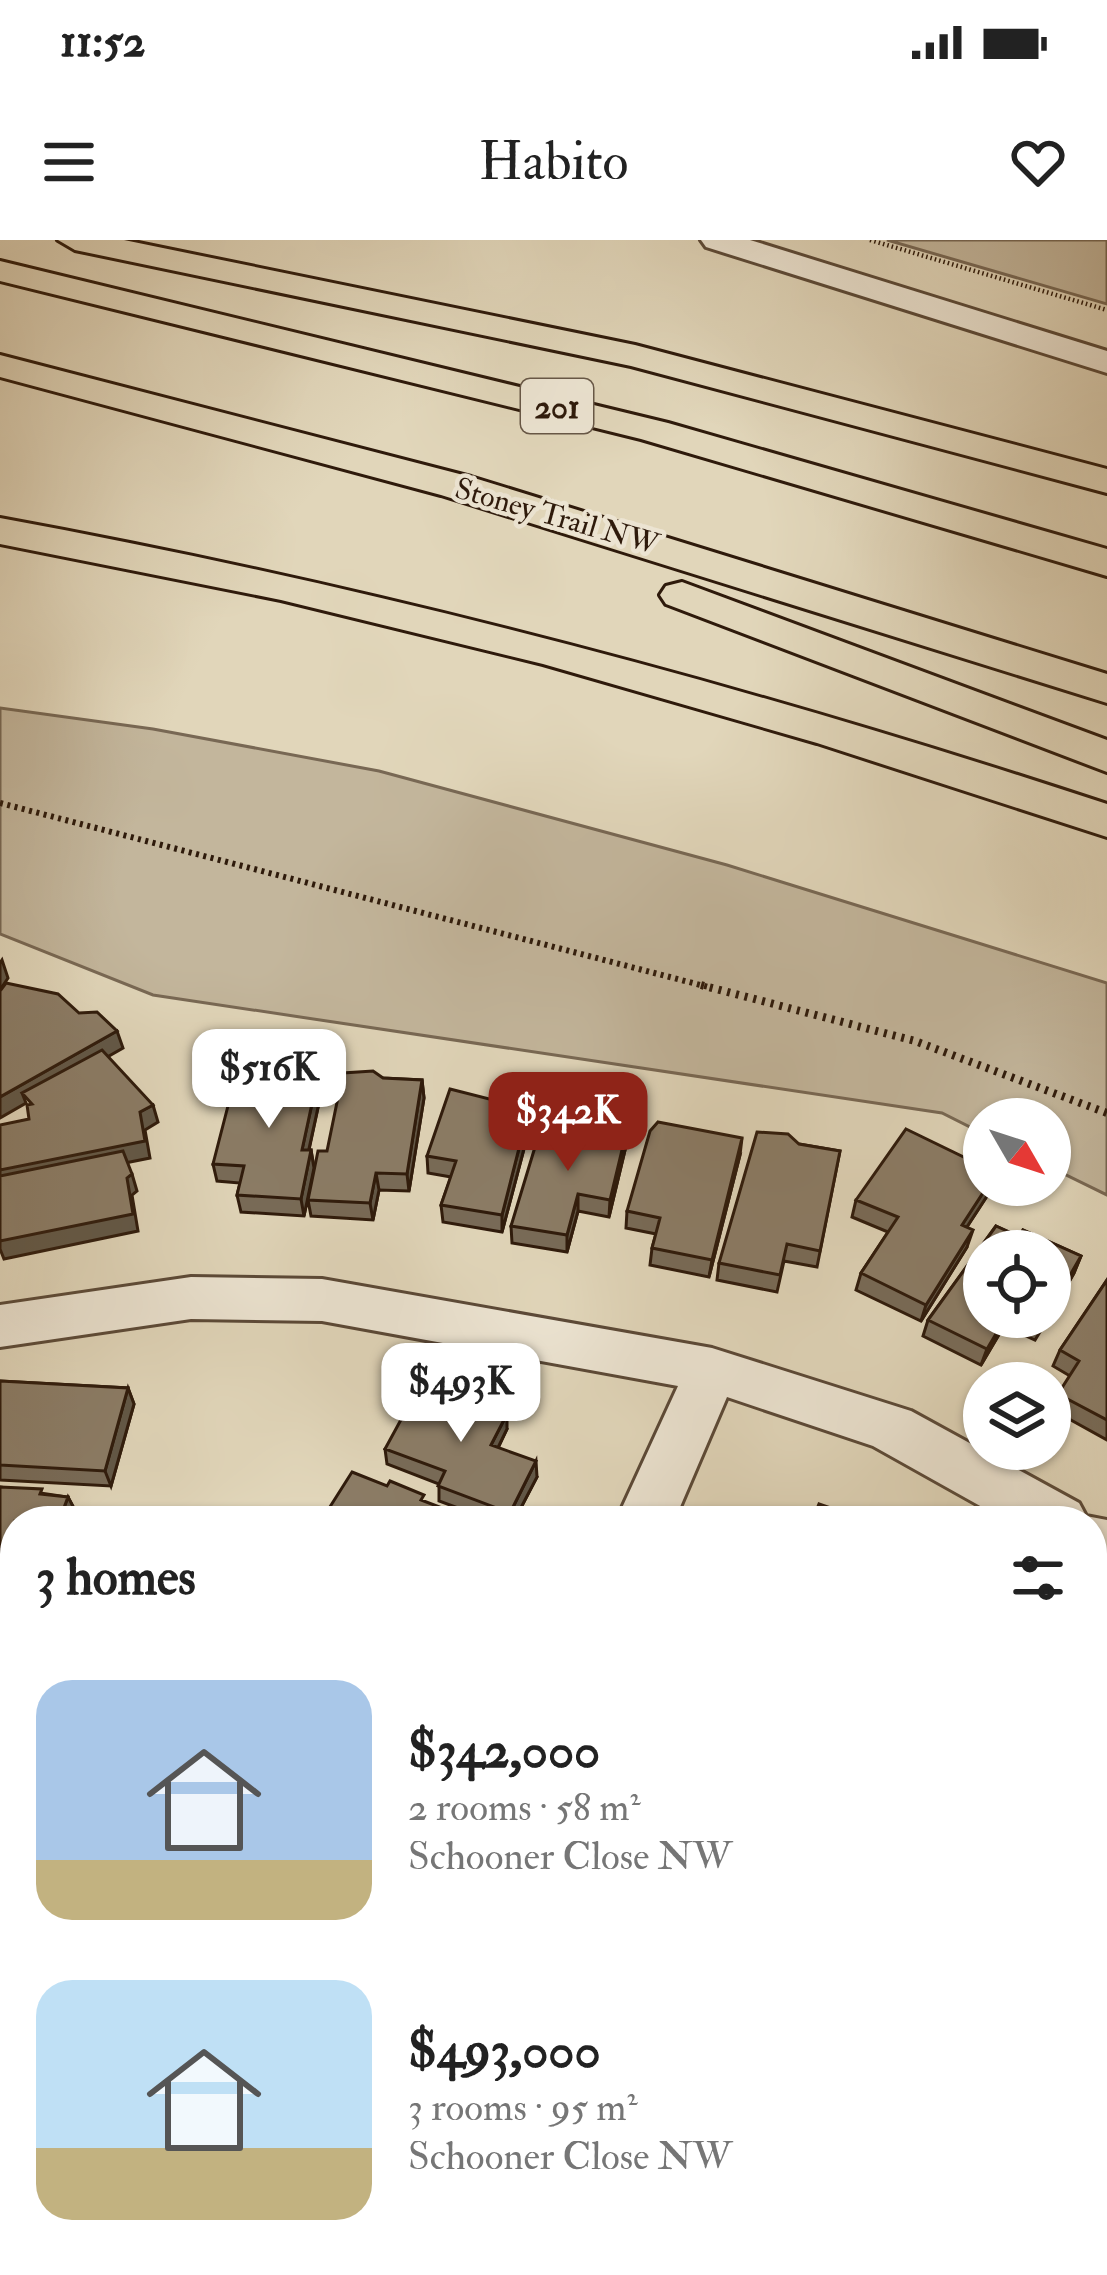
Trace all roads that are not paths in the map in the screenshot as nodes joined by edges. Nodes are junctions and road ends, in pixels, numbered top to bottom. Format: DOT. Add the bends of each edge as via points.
graph roads {
  1 [pos="75,240"];
  2 [pos="717,240"];
  3 [pos="798,240"];
  4 [pos="0,270"];
  5 [pos="1107,332"];
  6 [pos="1107,362"];
  7 [pos="0,366"];
  8 [pos="244,427"];
  9 [pos="1107,481"];
  10 [pos="1107,530"];
  11 [pos="0,531"];
  12 [pos="1107,563"];
  13 [pos="1107,689"];
  14 [pos="1107,757"];
  15 [pos="1107,820"];
  16 [pos="0,1326"];
  17 [pos="712,1370"];
  18 [pos="651,1506"];
  19 [pos="1032,1506"];
  1 -- 9 [label="highway" via="635,356"];
  2 -- 6 [label="street"];
  3 -- 5 [label="street"];
  4 -- 10 [label="highway" via="157,293 651,403"];
  4 -- 12 [label="highway, 201" via="655,431"];
  7 -- 8 [label="highway, Stoney Trail NW"];
  8 -- 13 [label="highway, Stoney Trail NW" via="662,546"];
  8 -- 14 [label="highway" via="310,471 629,574"];
  11 -- 15 [label="highway" via="396,611 734,700"];
  16 -- 17 [label="street" via="190,1298 322,1300"];
  17 -- 18 [label="street"];
  17 -- 19 [label="street" via="891,1428"];
}
